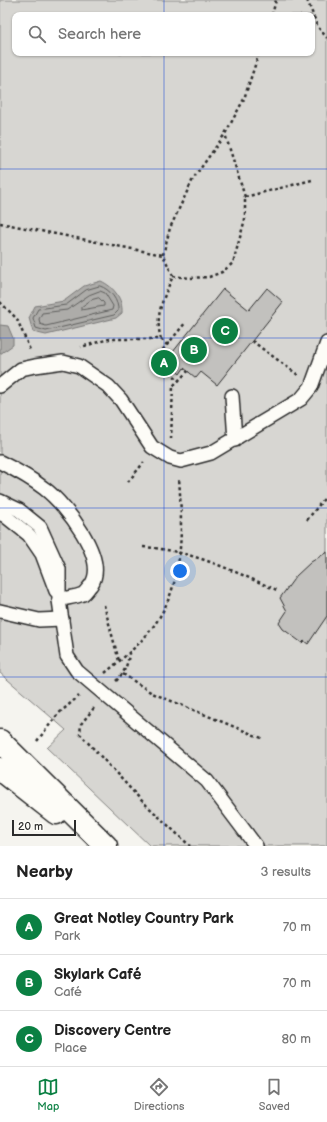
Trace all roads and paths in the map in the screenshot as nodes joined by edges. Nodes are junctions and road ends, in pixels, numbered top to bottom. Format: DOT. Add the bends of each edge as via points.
graph roads {
  1 [pos="276,0"];
  2 [pos="307,0"];
  3 [pos="273,12"];
  4 [pos="312,12"];
  5 [pos="315,20"];
  6 [pos="327,38"];
  7 [pos="258,56"];
  8 [pos="225,134"];
  9 [pos="312,180"];
  10 [pos="245,197"];
  11 [pos="0,223"];
  12 [pos="163,255"];
  13 [pos="173,276"];
  14 [pos="0,302"];
  15 [pos="186,322"];
  16 [pos="161,339"];
  17 [pos="252,341"];
  18 [pos="327,343"];
  19 [pos="167,345"];
  20 [pos="63,362"];
  21 [pos="35,366"];
  22 [pos="188,371"];
  23 [pos="180,381"];
  24 [pos="0,386"];
  25 [pos="311,387"];
  26 [pos="232,396"];
  27 [pos="170,440"];
  28 [pos="235,440"];
  29 [pos="152,447"];
  30 [pos="181,461"];
  31 [pos="0,462"];
  32 [pos="128,482"];
  33 [pos="327,495"];
  34 [pos="0,500"];
  35 [pos="0,514"];
  36 [pos="307,520"];
  37 [pos="143,547"];
  38 [pos="181,552"];
  39 [pos="279,591"];
  40 [pos="59,600"];
  41 [pos="104,605"];
  42 [pos="0,611"];
  43 [pos="62,619"];
  44 [pos="129,653"];
  45 [pos="119,661"];
  46 [pos="123,674"];
  47 [pos="92,684"];
  48 [pos="104,695"];
  49 [pos="264,739"];
  50 [pos="0,741"];
  51 [pos="37,741"];
  52 [pos="0,769"];
  53 [pos="97,846"];
  54 [pos="106,846"];
  55 [pos="190,846"];
  56 [pos="256,846"];
  1 -- 3 [label="path"];
  2 -- 4 [label="path"];
  5 -- 6 [label="path"];
  7 -- 8 [label="path" via="244,99"];
  8 -- 10 [label="path"];
  8 -- 12 [label="path" via="192,179 166,238"];
  9 -- 10 [label="path"];
  10 -- 13 [label="path" via="245,219 234,263 209,277"];
  11 -- 12 [label="path"];
  12 -- 13 [label="path"];
  13 -- 16 [label="path" via="159,310"];
  14 -- 21 [label="path" via="17,319"];
  15 -- 19 [label="path"];
  16 -- 19 [label="path"];
  16 -- 20 [label="path" via="108,339 70,351"];
  17 -- 25 [label="path"];
  18 -- 25 [label="lane"];
  19 -- 23 [label="path" via="154,359"];
  20 -- 21 [label="lane"];
  20 -- 29 [label="lane" via="79,366 108,386"];
  21 -- 24 [label="lane" via="21,370"];
  22 -- 23 [label="path"];
  23 -- 27 [label="path" via="173,386"];
  25 -- 28 [label="lane" via="300,399"];
  26 -- 28 [label="lane"];
  28 -- 30 [label="lane" via="211,453"];
  29 -- 30 [label="lane" via="170,458"];
  29 -- 32 [label="path" via="141,467"];
  30 -- 38 [label="path"];
  31 -- 40 [label="lane" via="25,474 46,489 69,513 83,533 96,570 93,582 84,594"];
  33 -- 36 [label="path"];
  34 -- 40 [label="lane" via="19,510 40,527 59,569"];
  35 -- 40 [label="lane" via="28,536 42,554"];
  37 -- 38 [label="path"];
  38 -- 39 [label="path"];
  38 -- 44 [label="path" via="172,593 156,622 143,640"];
  40 -- 43 [label="lane"];
  41 -- 45 [label="path"];
  42 -- 43 [label="lane" via="39,620"];
  43 -- 47 [label="lane" via="67,656"];
  44 -- 45 [label="path"];
  44 -- 46 [label="path"];
  45 -- 47 [label="path"];
  46 -- 48 [label="path"];
  46 -- 49 [label="path" via="152,693"];
  47 -- 48 [label="lane"];
  47 -- 51 [label="path" via="58,714"];
  48 -- 55 [label="path" via="81,724 80,734 141,800"];
  48 -- 56 [label="lane" via="207,781"];
  50 -- 54 [label="highway"];
  52 -- 53 [label="highway"];
}
